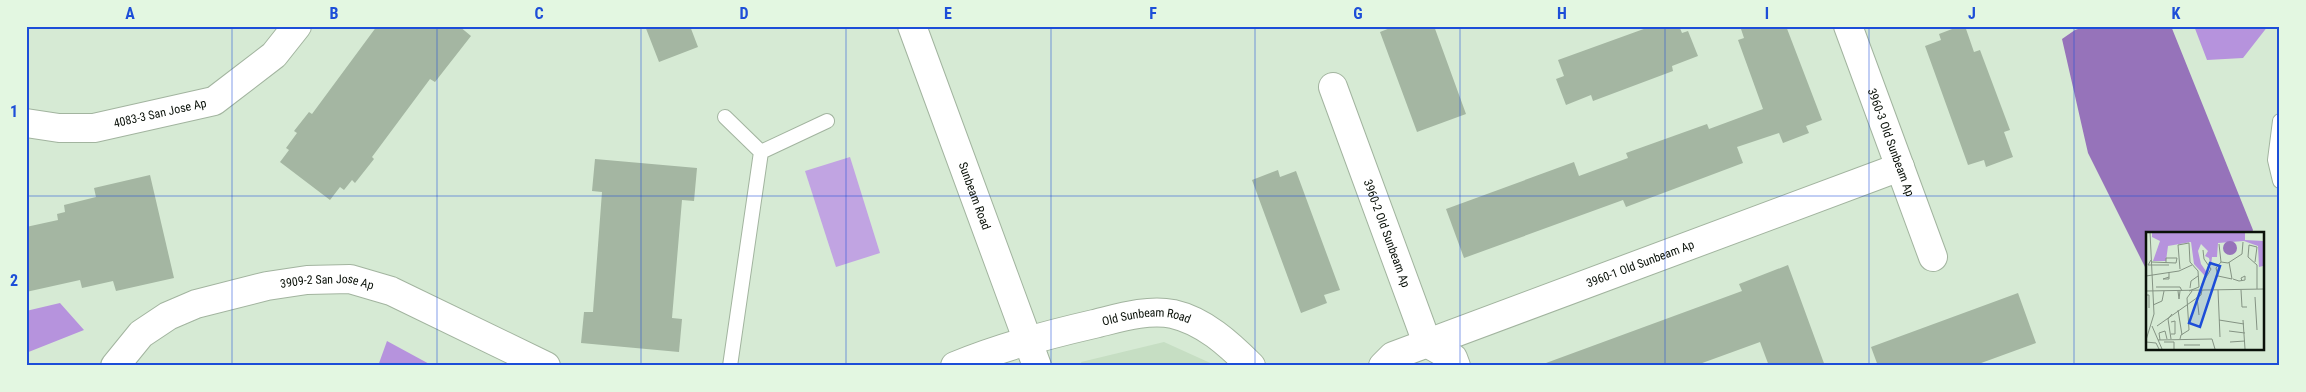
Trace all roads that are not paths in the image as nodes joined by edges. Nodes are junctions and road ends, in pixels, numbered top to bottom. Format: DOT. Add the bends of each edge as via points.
graph roads {
  1 [pos="296,26"];
  2 [pos="912,26"];
  3 [pos="1848,26"];
  4 [pos="1333,87"];
  5 [pos="725,118"];
  6 [pos="827,121"];
  7 [pos="2280,121"];
  8 [pos="26,123"];
  9 [pos="761,152"];
  10 [pos="1900,167"];
  11 [pos="2280,180"];
  12 [pos="1933,257"];
  13 [pos="1027,339"];
  14 [pos="1427,343"];
  15 [pos="115,366"];
  16 [pos="546,366"];
  17 [pos="730,366"];
  18 [pos="955,366"];
  19 [pos="1037,366"];
  20 [pos="1251,366"];
  21 [pos="1383,366"];
  22 [pos="1456,366"];
  1 -- 8 [label="street, 4083-3 San Jose Ap" via="274,55 214,101 94,128 59,128"];
  2 -- 13 [label="street, Sunbeam Road"];
  3 -- 10 [label="street, 3960-3 Old Sunbeam Ap"];
  4 -- 14 [label="street, 3960-2 Old Sunbeam Ap"];
  5 -- 9 [label="lane"];
  6 -- 9 [label="lane"];
  7 -- 11 [label="lane" via="2275,160"];
  9 -- 17 [label="lane"];
  10 -- 12 [label="street, 3960-3 Old Sunbeam Ap"];
  10 -- 14 [label="street, 3960-1 Old Sunbeam Ap"];
  13 -- 18 [label="street, Old Sunbeam Road"];
  13 -- 19 [label="street, Sunbeam Road"];
  13 -- 20 [label="street, Old Sunbeam Road" via="1125,316 1156,312 1174,314 1200,324 1229,344"];
  14 -- 21 [label="street, 3960-1 Old Sunbeam Ap" via="1393,356"];
  14 -- 22 [label="street" via="1453,358"];
  15 -- 16 [label="street, 3909-2 San Jose Ap" via="141,334 168,316 196,304 275,285 350,279 391,291"];
}
